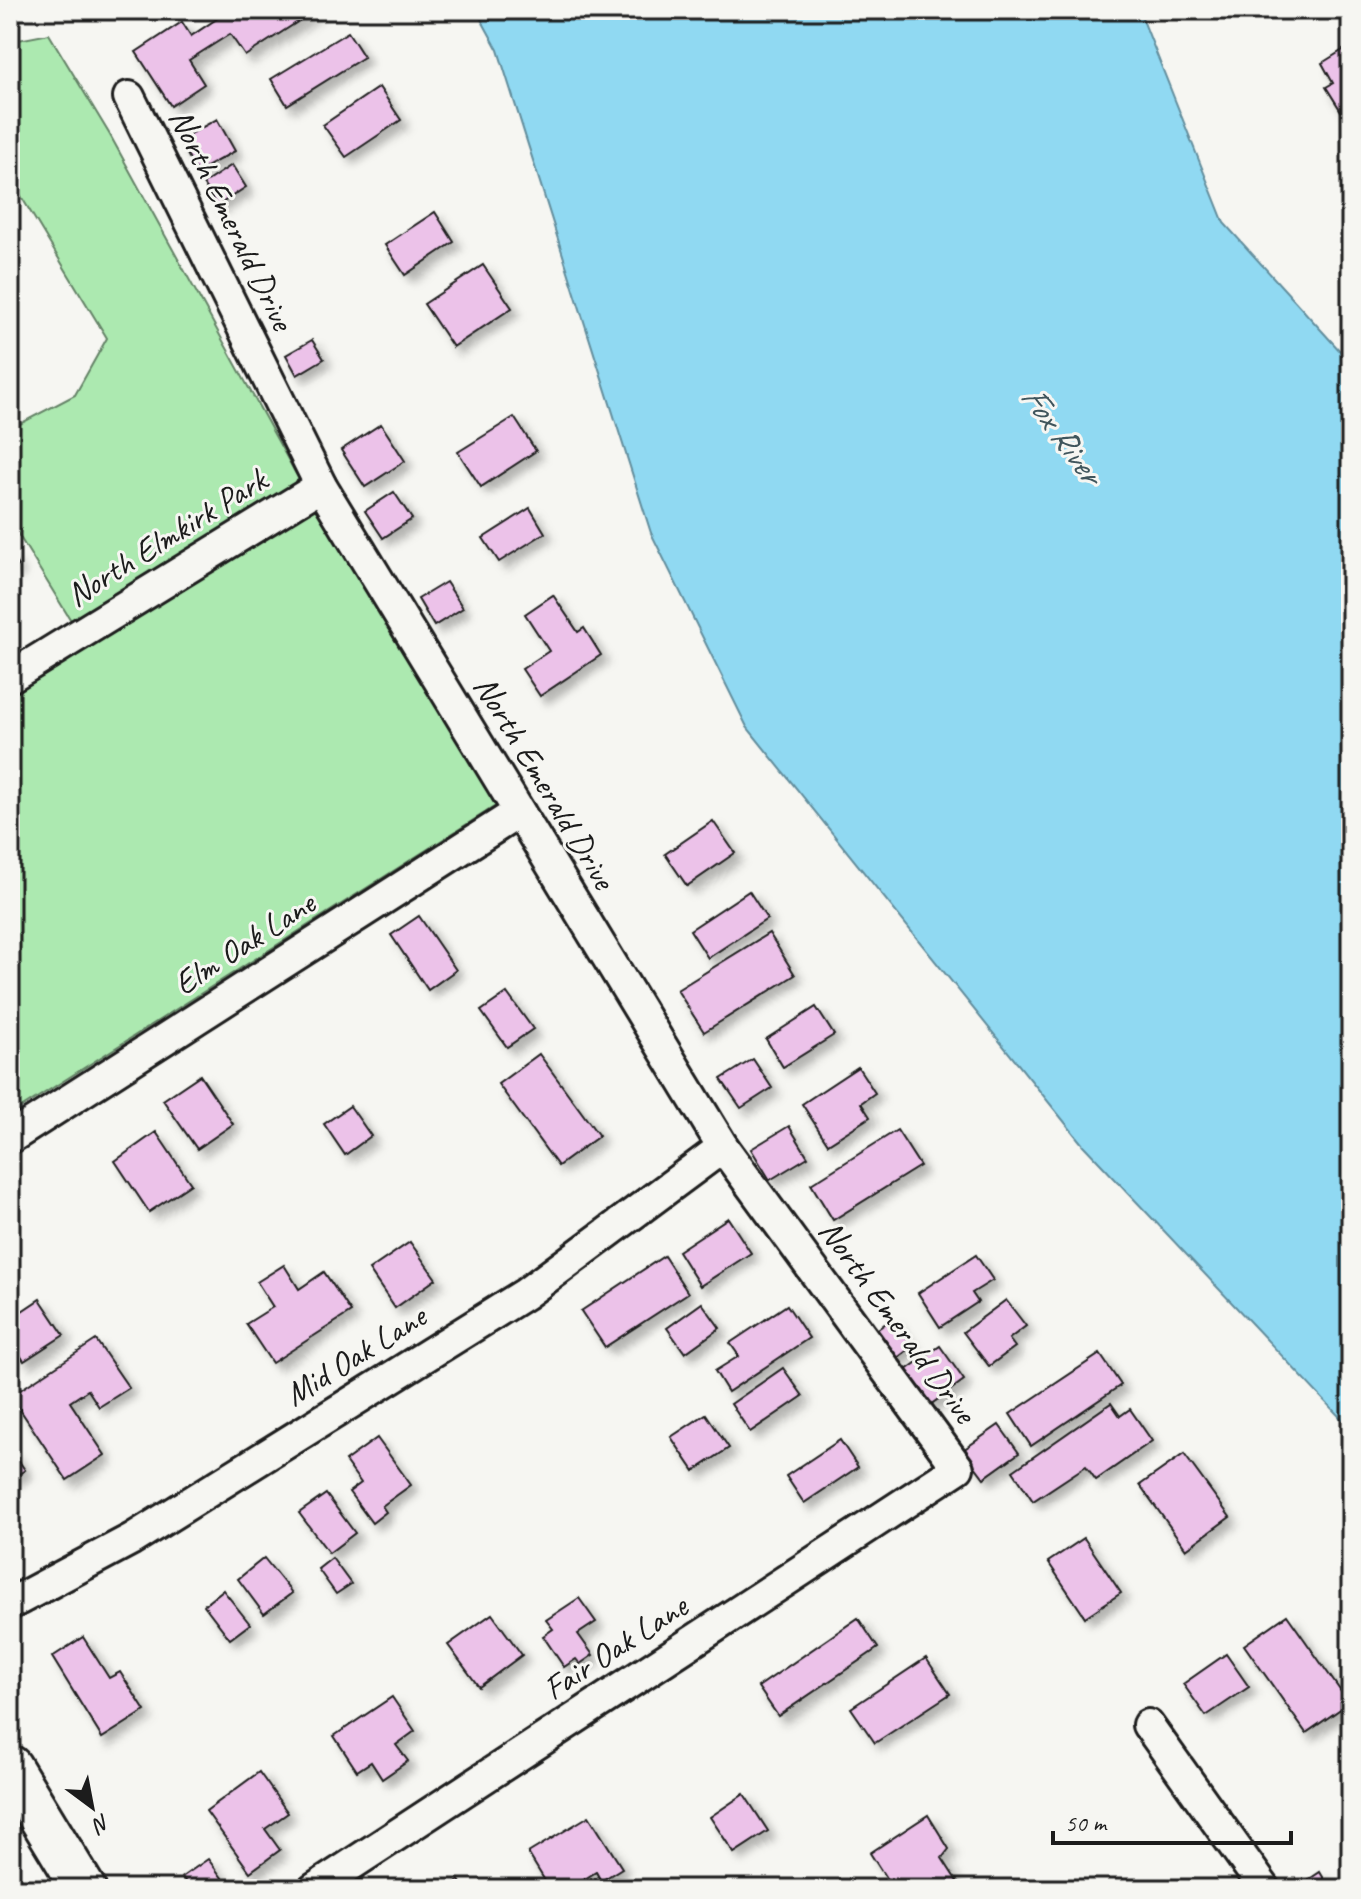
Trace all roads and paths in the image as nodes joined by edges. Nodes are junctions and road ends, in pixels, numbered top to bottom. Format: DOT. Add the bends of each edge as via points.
graph roads {
  1 [pos="129,97"];
  2 [pos="321,486"];
  3 [pos="10,677"];
  4 [pos="519,812"];
  5 [pos="10,1138"];
  6 [pos="723,1147"];
  7 [pos="958,1468"];
  8 [pos="10,1604"];
  9 [pos="1148,1725"];
  10 [pos="10,1767"];
  11 [pos="84,1889"];
  12 [pos="314,1889"];
  13 [pos="1265,1889"];
  1 -- 2 [label="street, North Emerald Drive"];
  2 -- 3 [label="street, North Elmkirk Park"];
  2 -- 4 [label="street, North Emerald Drive"];
  4 -- 5 [label="street, Elm Oak Lane"];
  4 -- 6 [label="street, North Emerald Drive"];
  6 -- 7 [label="street, North Emerald Drive"];
  6 -- 8 [label="street, Mid Oak Lane" via="525,1294 132,1539"];
  7 -- 12 [label="street, Fair Oak Lane"];
  9 -- 13 [label="street"];
  10 -- 11 [label="street"];
}
